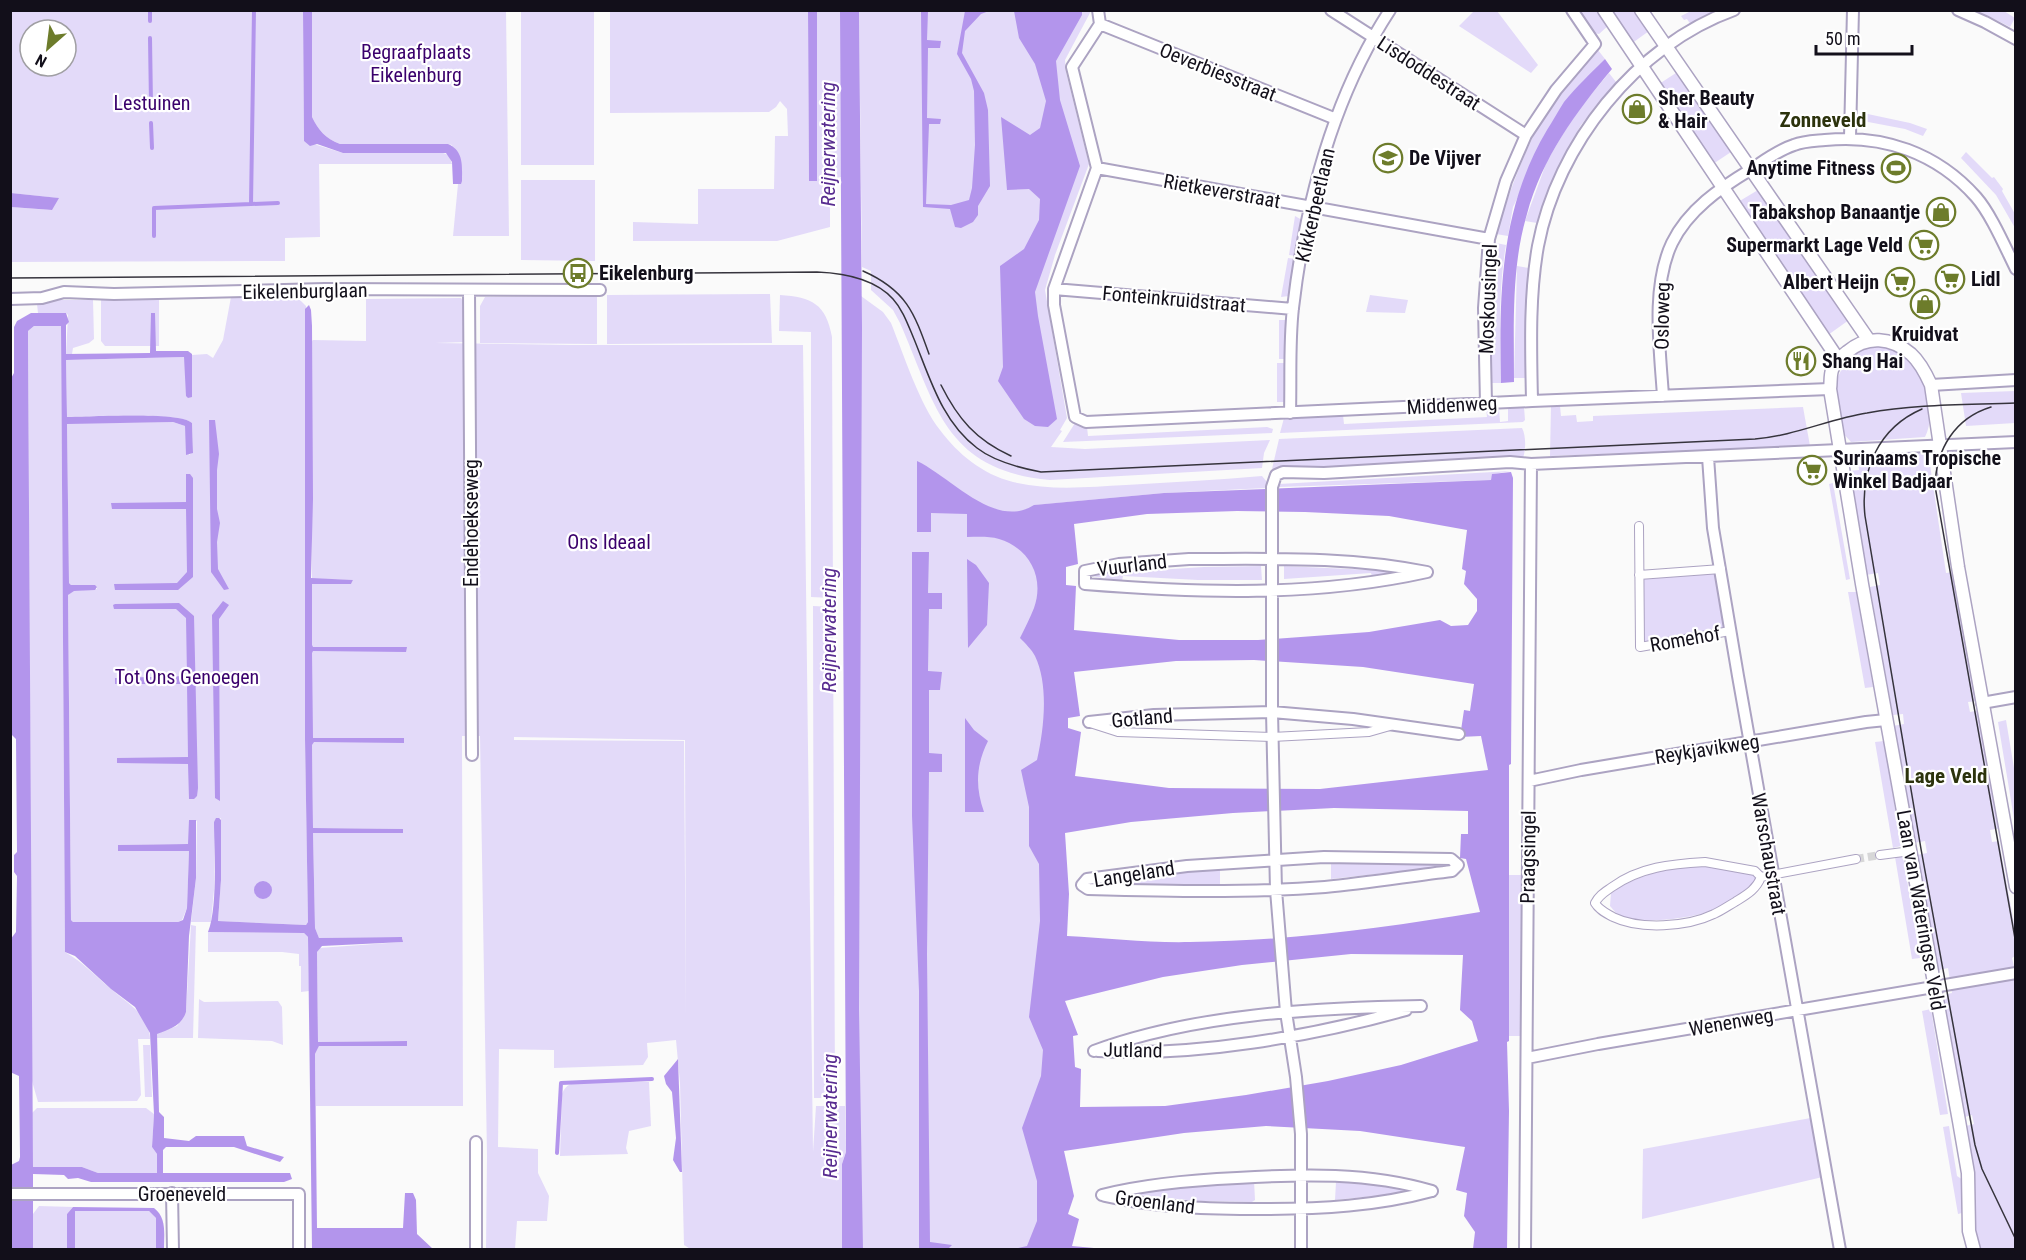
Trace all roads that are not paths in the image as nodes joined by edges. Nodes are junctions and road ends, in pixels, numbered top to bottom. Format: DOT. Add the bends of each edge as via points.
graph roads {
  1 [pos="1098,10"];
  2 [pos="1331,10"];
  3 [pos="1390,10"];
  4 [pos="1572,10"];
  5 [pos="1604,10"];
  6 [pos="1641,10"];
  7 [pos="1734,10"];
  8 [pos="1853,10"];
  9 [pos="1958,10"];
  10 [pos="1100,24"];
  11 [pos="1372,37"];
  12 [pos="2016,39"];
  13 [pos="1666,48"];
  14 [pos="1642,66"];
  15 [pos="1336,119"];
  16 [pos="1526,135"];
  17 [pos="1850,137"];
  18 [pos="1097,168"];
  19 [pos="1750,169"];
  20 [pos="1723,186"];
  21 [pos="1310,206"];
  22 [pos="1489,239"];
  23 [pos="2010,245"];
  24 [pos="2016,269"];
  25 [pos="1054,289"];
  26 [pos="600,290"];
  27 [pos="470,291"];
  28 [pos="10,299"];
  29 [pos="1293,309"];
  30 [pos="1868,339"];
  31 [pos="1838,359"];
  32 [pos="2016,380"];
  33 [pos="1931,385"];
  34 [pos="1830,389"];
  35 [pos="1663,396"];
  36 [pos="1532,401"];
  37 [pos="1486,404"];
  38 [pos="1290,413"];
  39 [pos="2016,442"];
  40 [pos="1940,445"];
  41 [pos="1840,451"];
  42 [pos="1708,457"];
  43 [pos="1531,464"];
  44 [pos="1639,526"];
  45 [pos="1272,559"];
  46 [pos="1720,569"];
  47 [pos="1640,575"];
  48 [pos="1272,590"];
  49 [pos="1730,631"];
  50 [pos="2016,697"];
  51 [pos="1982,703"];
  52 [pos="1272,712"];
  53 [pos="1886,720"];
  54 [pos="1089,722"];
  55 [pos="1395,725"];
  56 [pos="1459,734"];
  57 [pos="1272,737"];
  58 [pos="1749,742"];
  59 [pos="472,755"];
  60 [pos="1529,781"];
  61 [pos="1911,851"];
  62 [pos="1880,855"];
  63 [pos="1275,859"];
  64 [pos="1856,860"];
  65 [pos="1767,876"];
  66 [pos="2016,888"];
  67 [pos="1276,890"];
  68 [pos="2016,972"];
  69 [pos="1935,987"];
  70 [pos="1797,1011"];
  71 [pos="1286,1012"];
  72 [pos="1289,1036"];
  73 [pos="1527,1058"];
  74 [pos="476,1142"];
  75 [pos="1300,1174"];
  76 [pos="172,1193"];
  77 [pos="10,1194"];
  78 [pos="1301,1209"];
  79 [pos="1301,1245"];
  80 [pos="173,1250"];
  81 [pos="299,1250"];
  82 [pos="476,1250"];
  83 [pos="1525,1250"];
  84 [pos="1840,1250"];
  85 [pos="1974,1250"];
  1 -- 10 [label="street"];
  2 -- 11 [label="street, Lisdoddestraat"];
  3 -- 11 [label="street, Kikkerbeetlaan"];
  4 -- 16 [label="street, Moskousingel" via="1595,44 1556,90"];
  5 -- 14 [label="street"];
  6 -- 13 [label="street"];
  7 -- 13 [label="street" via="1679,37"];
  8 -- 17 [label="street"];
  9 -- 12 [label="street"];
  10 -- 15 [label="street, Oeverbiesstraat"];
  10 -- 18 [label="street" via="1072,68"];
  11 -- 15 [label="street, Kikkerbeetlaan"];
  11 -- 16 [label="street, Lisdoddestraat"];
  13 -- 14 [label="street"];
  13 -- 19 [label="street"];
  14 -- 20 [label="street"];
  14 -- 36 [label="street" via="1601,109 1582,137 1562,171 1548,210 1538,246 1532,304"];
  15 -- 21 [label="street, Kikkerbeetlaan"];
  16 -- 22 [label="street, Moskousingel" via="1506,181"];
  17 -- 19 [label="street" via="1794,145"];
  17 -- 23 [label="street" via="1895,144 1942,166 1978,199"];
  18 -- 21 [label="street, Rietkeverstraat"];
  18 -- 25 [label="street"];
  19 -- 20 [label="street"];
  19 -- 30 [label="street"];
  20 -- 31 [label="street"];
  20 -- 35 [label="street, Osloweg" via="1681,227 1663,267 1659,315"];
  21 -- 22 [label="street, Rietkeverstraat"];
  21 -- 29 [label="street, Kikkerbeetlaan"];
  22 -- 37 [label="street, Moskousingel" via="1484,308"];
  23 -- 24 [label="street"];
  25 -- 29 [label="street, Fonteinkruidstraat"];
  25 -- 38 [label="street, Middenweg" via="1076,417 1086,422"];
  26 -- 27 [label="street, Eikelenburglaan"];
  27 -- 28 [label="street, Eikelenburglaan" via="64,292 42,298"];
  27 -- 59 [label="street, Endehoekseweg"];
  29 -- 38 [label="street, Kikkerbeetlaan"];
  30 -- 31 [label="street"];
  30 -- 33 [label="street" via="1897,344 1912,355"];
  31 -- 34 [label="street, Laan van Wateringse Veld"];
  32 -- 33 [label="street"];
  33 -- 40 [label="street"];
  34 -- 35 [label="street, Middenweg"];
  34 -- 41 [label="street, Laan van Wateringse Veld"];
  35 -- 36 [label="street, Middenweg"];
  36 -- 37 [label="street, Middenweg"];
  37 -- 38 [label="street, Middenweg"];
  39 -- 40 [label="street"];
  40 -- 41 [label="street"];
  40 -- 51 [label="street"];
  41 -- 42 [label="street"];
  41 -- 53 [label="street, Laan van Wateringse Veld"];
  42 -- 43 [label="street"];
  42 -- 46 [label="street, Warschaustraat"];
  43 -- 45 [label="street" via="1283,472 1276,475 1272,487"];
  43 -- 60 [label="street, Praagsingel"];
  44 -- 47 [label="street, Romehof"];
  45 -- 48 [label="street"];
  45 -- 48 [label="street, Vuurland" via="1329,559 1427,573 1331,588"];
  45 -- 48 [label="street, Vuurland" via="1119,564 1085,571 1085,584"];
  46 -- 47 [label="street"];
  46 -- 49 [label="street, Warschaustraat"];
  47 -- 49 [label="street, Romehof" via="1640,646"];
  48 -- 52 [label="street"];
  49 -- 58 [label="street, Warschaustraat"];
  50 -- 51 [label="street"];
  51 -- 66 [label="street"];
  52 -- 54 [label="street, Gotland"];
  52 -- 55 [label="street, Gotland"];
  52 -- 57 [label="street"];
  53 -- 58 [label="street, Reykjavikweg"];
  53 -- 61 [label="street, Laan van Wateringse Veld"];
  54 -- 57 [label="street, Gotland" via="1118,732"];
  55 -- 56 [label="street, Gotland"];
  55 -- 57 [label="street, Gotland" via="1369,732"];
  57 -- 63 [label="street"];
  58 -- 60 [label="street, Reykjavikweg"];
  58 -- 65 [label="street, Warschaustraat"];
  60 -- 73 [label="street, Praagsingel"];
  61 -- 62 [label="street"];
  61 -- 69 [label="street, Laan van Wateringse Veld"];
  63 -- 67 [label="street"];
  63 -- 67 [label="street, Langeland" via="1452,860 1458,865 1452,871"];
  63 -- 67 [label="street, Langeland" via="1087,879 1082,885 1088,889 1194,892"];
  64 -- 65 [label="street"];
  65 -- 65 [label="street" via="1705,862 1673,864 1638,872 1598,896 1595,903 1622,921 1684,923 1713,915 1745,896"];
  65 -- 70 [label="street, Warschaustraat"];
  67 -- 71 [label="street"];
  68 -- 69 [label="street, Wenenweg"];
  69 -- 70 [label="street, Wenenweg"];
  69 -- 85 [label="street, Laan van Wateringse Veld" via="1968,1173 1969,1232"];
  70 -- 73 [label="street, Wenenweg"];
  70 -- 84 [label="street, Warschaustraat"];
  71 -- 72 [label="street"];
  71 -- 72 [label="street, Jutland" via="1421,1006"];
  71 -- 72 [label="street, Jutland" via="1128,1038 1094,1051 1131,1053 1200,1048"];
  72 -- 75 [label="street" via="1301,1134"];
  73 -- 83 [label="street, Praagsingel"];
  74 -- 82 [label="street"];
  75 -- 78 [label="street"];
  75 -- 78 [label="street, Groenland" via="1404,1182 1432,1191 1372,1203"];
  75 -- 78 [label="street, Groenland" via="1139,1186 1102,1195 1139,1204"];
  76 -- 77 [label="street, Groeneveld"];
  76 -- 80 [label="street"];
  76 -- 81 [label="street, Groeneveld" via="299,1194"];
  78 -- 79 [label="street"];
}
